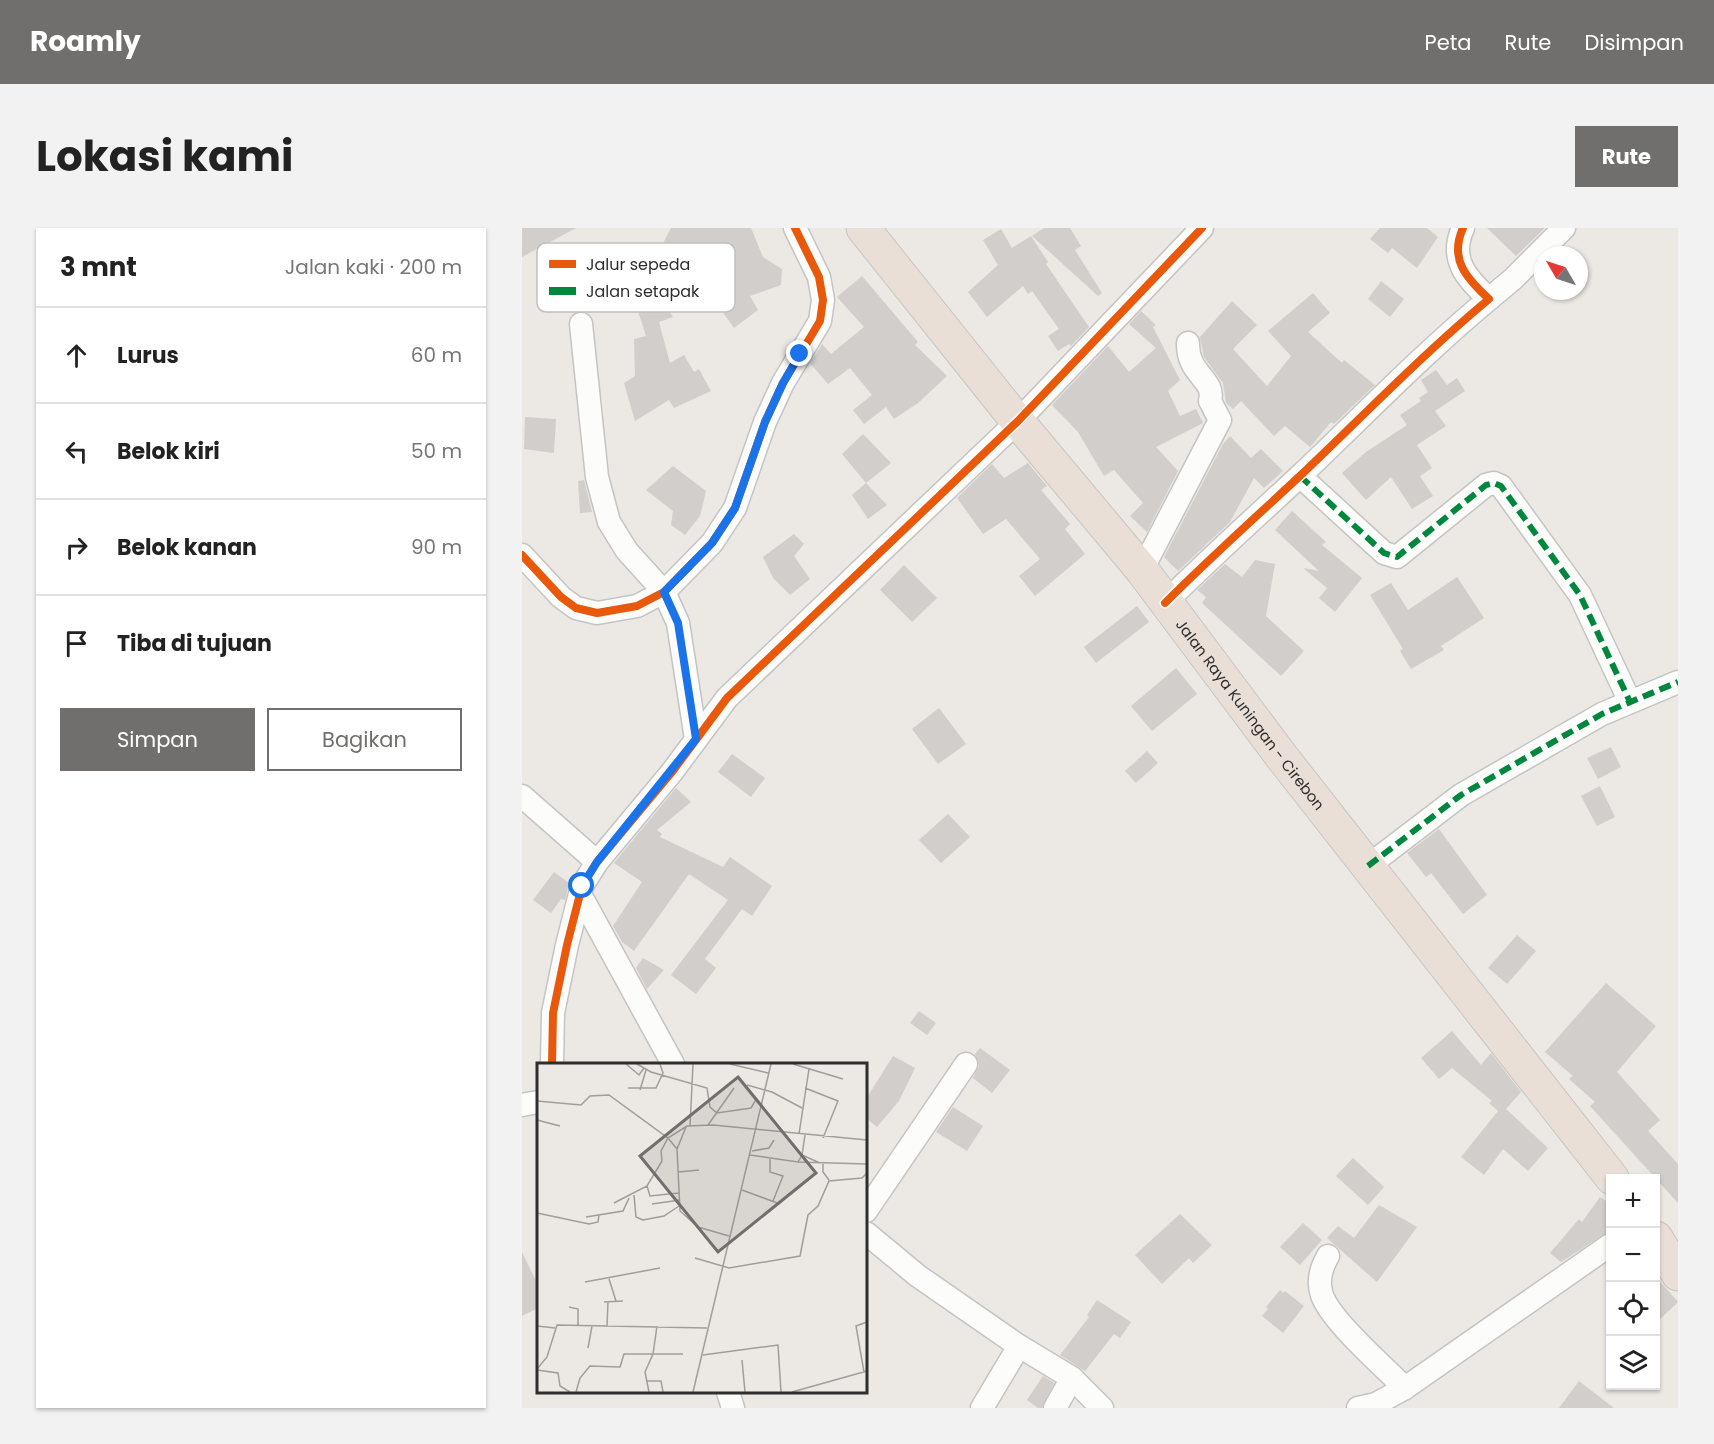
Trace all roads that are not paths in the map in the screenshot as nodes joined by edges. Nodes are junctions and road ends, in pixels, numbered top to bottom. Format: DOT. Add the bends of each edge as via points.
graph roads {
  1 [pos="795,228"];
  2 [pos="863,228"];
  3 [pos="1202,228"];
  4 [pos="1463,228"];
  5 [pos="1564,228"];
  6 [pos="1489,298"];
  7 [pos="581,324"];
  8 [pos="1188,343"];
  9 [pos="1018,421"];
  10 [pos="1300,476"];
  11 [pos="522,555"];
  12 [pos="1138,566"];
  13 [pos="664,592"];
  14 [pos="1166,603"];
  15 [pos="1678,682"];
  16 [pos="1630,702"];
  17 [pos="696,739"];
  18 [pos="522,796"];
  19 [pos="597,862"];
  20 [pos="1368,866"];
  21 [pos="581,896"];
  22 [pos="552,1063"];
  23 [pos="672,1063"];
  24 [pos="966,1064"];
  25 [pos="537,1102"];
  26 [pos="522,1105"];
  27 [pos="1608,1174"];
  28 [pos="869,1205"];
  29 [pos="867,1234"];
  30 [pos="1660,1245"];
  31 [pos="1606,1248"];
  32 [pos="1329,1256"];
  33 [pos="1678,1274"];
  34 [pos="1019,1346"];
  35 [pos="1072,1378"];
  36 [pos="1405,1388"];
  37 [pos="728,1393"];
  38 [pos="733,1408"];
  39 [pos="982,1408"];
  40 [pos="1055,1408"];
  41 [pos="1102,1408"];
  42 [pos="1358,1408"];
  1 -- 13 [label="street" via="819,278 823,300 820,321 774,402 735,508 712,543"];
  2 -- 9 [label="highway, Jalan Raya Kuningan - Cirebon"];
  3 -- 9 [label="street"];
  4 -- 6 [label="street" via="1458,261 1467,279"];
  5 -- 6 [label="street"];
  6 -- 10 [label="street"];
  7 -- 13 [label="street" via="597,477 609,522 627,551"];
  8 -- 12 [label="street" via="1190,363 1210,387 1210,401 1220,423"];
  9 -- 12 [label="highway, Jalan Raya Kuningan - Cirebon"];
  9 -- 17 [label="street" via="727,698"];
  10 -- 14 [label="street" via="1198,568"];
  10 -- 16 [label="street" via="1384,553 1397,557 1486,485 1501,486 1580,595"];
  11 -- 13 [label="street" via="576,608 597,613 627,608"];
  12 -- 14 [label="highway, Jalan Raya Kuningan - Cirebon"];
  13 -- 17 [label="street" via="678,623"];
  14 -- 20 [label="highway, Jalan Raya Kuningan - Cirebon"];
  15 -- 16 [label="street"];
  16 -- 20 [label="street" via="1461,795"];
  17 -- 19 [label="street"];
  18 -- 19 [label="street"];
  19 -- 21 [label="street" via="582,886"];
  20 -- 27 [label="highway, Jalan Raya Kuningan - Cirebon"];
  21 -- 22 [label="street" via="552,1013"];
  21 -- 23 [label="street"];
  24 -- 28 [label="street"];
  25 -- 26 [label="street"];
  29 -- 34 [label="street" via="918,1276"];
  30 -- 33 [label="highway"];
  31 -- 36 [label="street"];
  32 -- 36 [label="street" via="1320,1278 1322,1296 1348,1331"];
  34 -- 35 [label="street"];
  34 -- 39 [label="street"];
  35 -- 40 [label="street"];
  35 -- 41 [label="street"];
  36 -- 42 [label="street" via="1376,1404"];
  37 -- 38 [label="street"];
}
